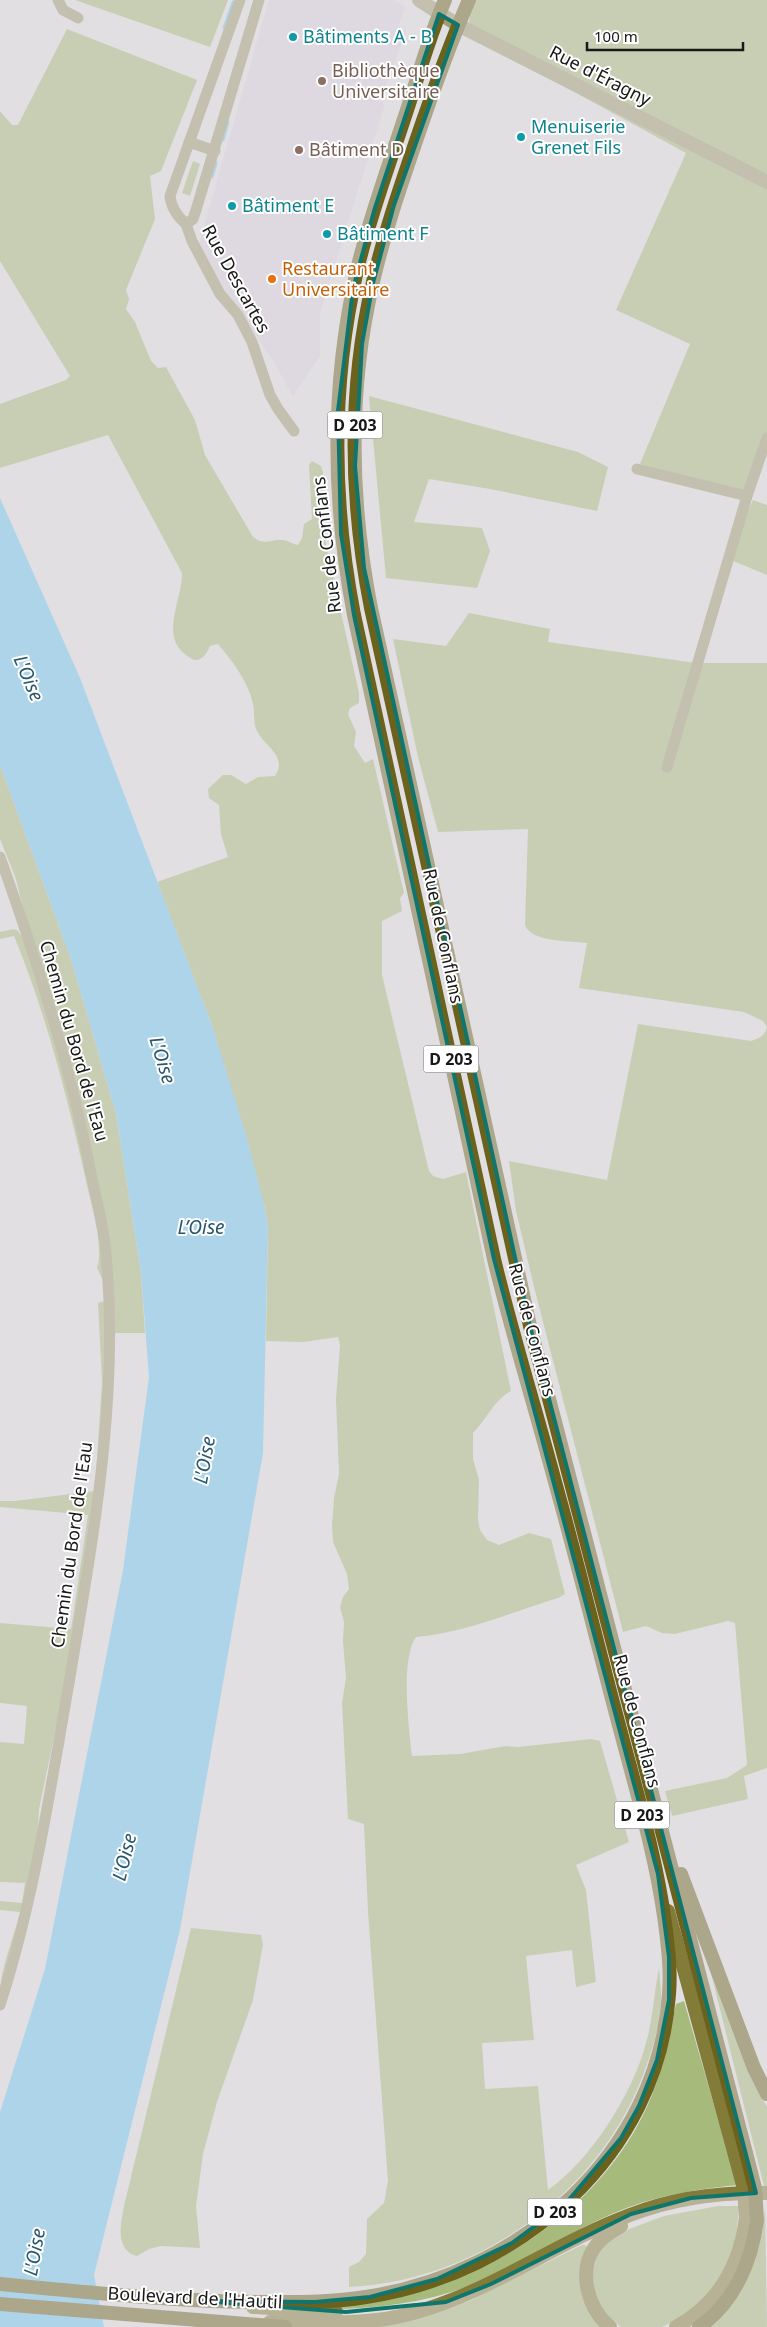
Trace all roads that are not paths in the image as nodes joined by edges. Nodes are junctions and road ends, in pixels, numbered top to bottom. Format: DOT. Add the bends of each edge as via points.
graph roads {
  1 [pos="58,0"];
  2 [pos="240,0"];
  3 [pos="259,0"];
  4 [pos="419,0"];
  5 [pos="445,0"];
  6 [pos="469,0"];
  7 [pos="439,14"];
  8 [pos="78,18"];
  9 [pos="458,25"];
  10 [pos="189,142"];
  11 [pos="215,151"];
  12 [pos="767,182"];
  13 [pos="186,224"];
  14 [pos="294,431"];
  15 [pos="767,438"];
  16 [pos="637,469"];
  17 [pos="747,496"];
  18 [pos="667,767"];
  19 [pos="0,857"];
  20 [pos="659,1820"];
  21 [pos="658,1874"];
  22 [pos="0,2005"];
  23 [pos="767,2094"];
  24 [pos="741,2156"];
  25 [pos="767,2193"];
  26 [pos="659,2205"];
  27 [pos="751,2219"];
  28 [pos="0,2284"];
  29 [pos="203,2301"];
  30 [pos="446,2302"];
  31 [pos="0,2304"];
  32 [pos="228,2322"];
  33 [pos="285,2327"];
  34 [pos="610,2327"];
  35 [pos="676,2327"];
  36 [pos="699,2327"];
  1 -- 8 [label="street" via="62,10"];
  2 -- 10 [label="street, Rue Descartes"];
  3 -- 11 [label="street"];
  4 -- 7 [label="street, Rue d'Éragny"];
  5 -- 7 [label="main road, Rue de Conflans / D 203"];
  6 -- 9 [label="main road, Rue de Conflans / D 203"];
  7 -- 9 [label="street, Rue d'Éragny"];
  7 -- 21 [label="main road, Rue de Conflans / D 203" via="374,211 353,289 338,411 337,474 341,534 356,622 496,1267"];
  9 -- 12 [label="street, Rue d'Éragny"];
  9 -- 20 [label="main road, Rue de Conflans / D 203" via="394,205 369,302 359,364 355,425 360,541 371,608 526,1309"];
  10 -- 11 [label="street"];
  10 -- 13 [label="street, Rue Descartes" via="170,196 175,211"];
  11 -- 13 [label="street" via="193,219"];
  13 -- 14 [label="street, Rue Descartes" via="220,294 238,315 252,342 270,394"];
  15 -- 17 [label="street"];
  16 -- 17 [label="street"];
  17 -- 18 [label="street"];
  19 -- 22 [label="street, Chemin du Bord de l'Eau" via="60,1041 84,1134 104,1239 110,1344 101,1485 87,1576 27,1912"];
  20 -- 23 [label="main road" via="754,2068"];
  20 -- 24 [label="main road, D 203"];
  21 -- 24 [label="main road"];
  21 -- 29 [label="main road, D 203" via="670,1982 666,2022 657,2060 640,2106 621,2138 595,2173 567,2202 536,2227 492,2255 413,2287 370,2297 315,2302"];
  24 -- 27 [label="main road, D 203, bridge" via="755,2188"];
  25 -- 26 [label="main road, Boulevard de l'Hautil" via="710,2195"];
  26 -- 30 [label="main road, Boulevard de l'Hautil" via="618,2219 491,2284"];
  26 -- 34 [label="main road, D 203" via="612,2232 598,2243 591,2255 587,2269 588,2292 599,2316"];
  27 -- 35 [label="main road, D 203" via="724,2283 705,2306"];
  27 -- 36 [label="main road, D 203" via="752,2250 740,2278 718,2311"];
  28 -- 29 [label="main road, Boulevard de l'Hautil / D 203"];
  29 -- 30 [label="main road, Boulevard de l'Hautil" via="337,2312 373,2312"];
  30 -- 32 [label="main road, Boulevard de l'Hautil" via="412,2314 380,2320"];
  31 -- 32 [label="main road, Boulevard de l'Hautil"];
  32 -- 33 [label="main road"];
}
